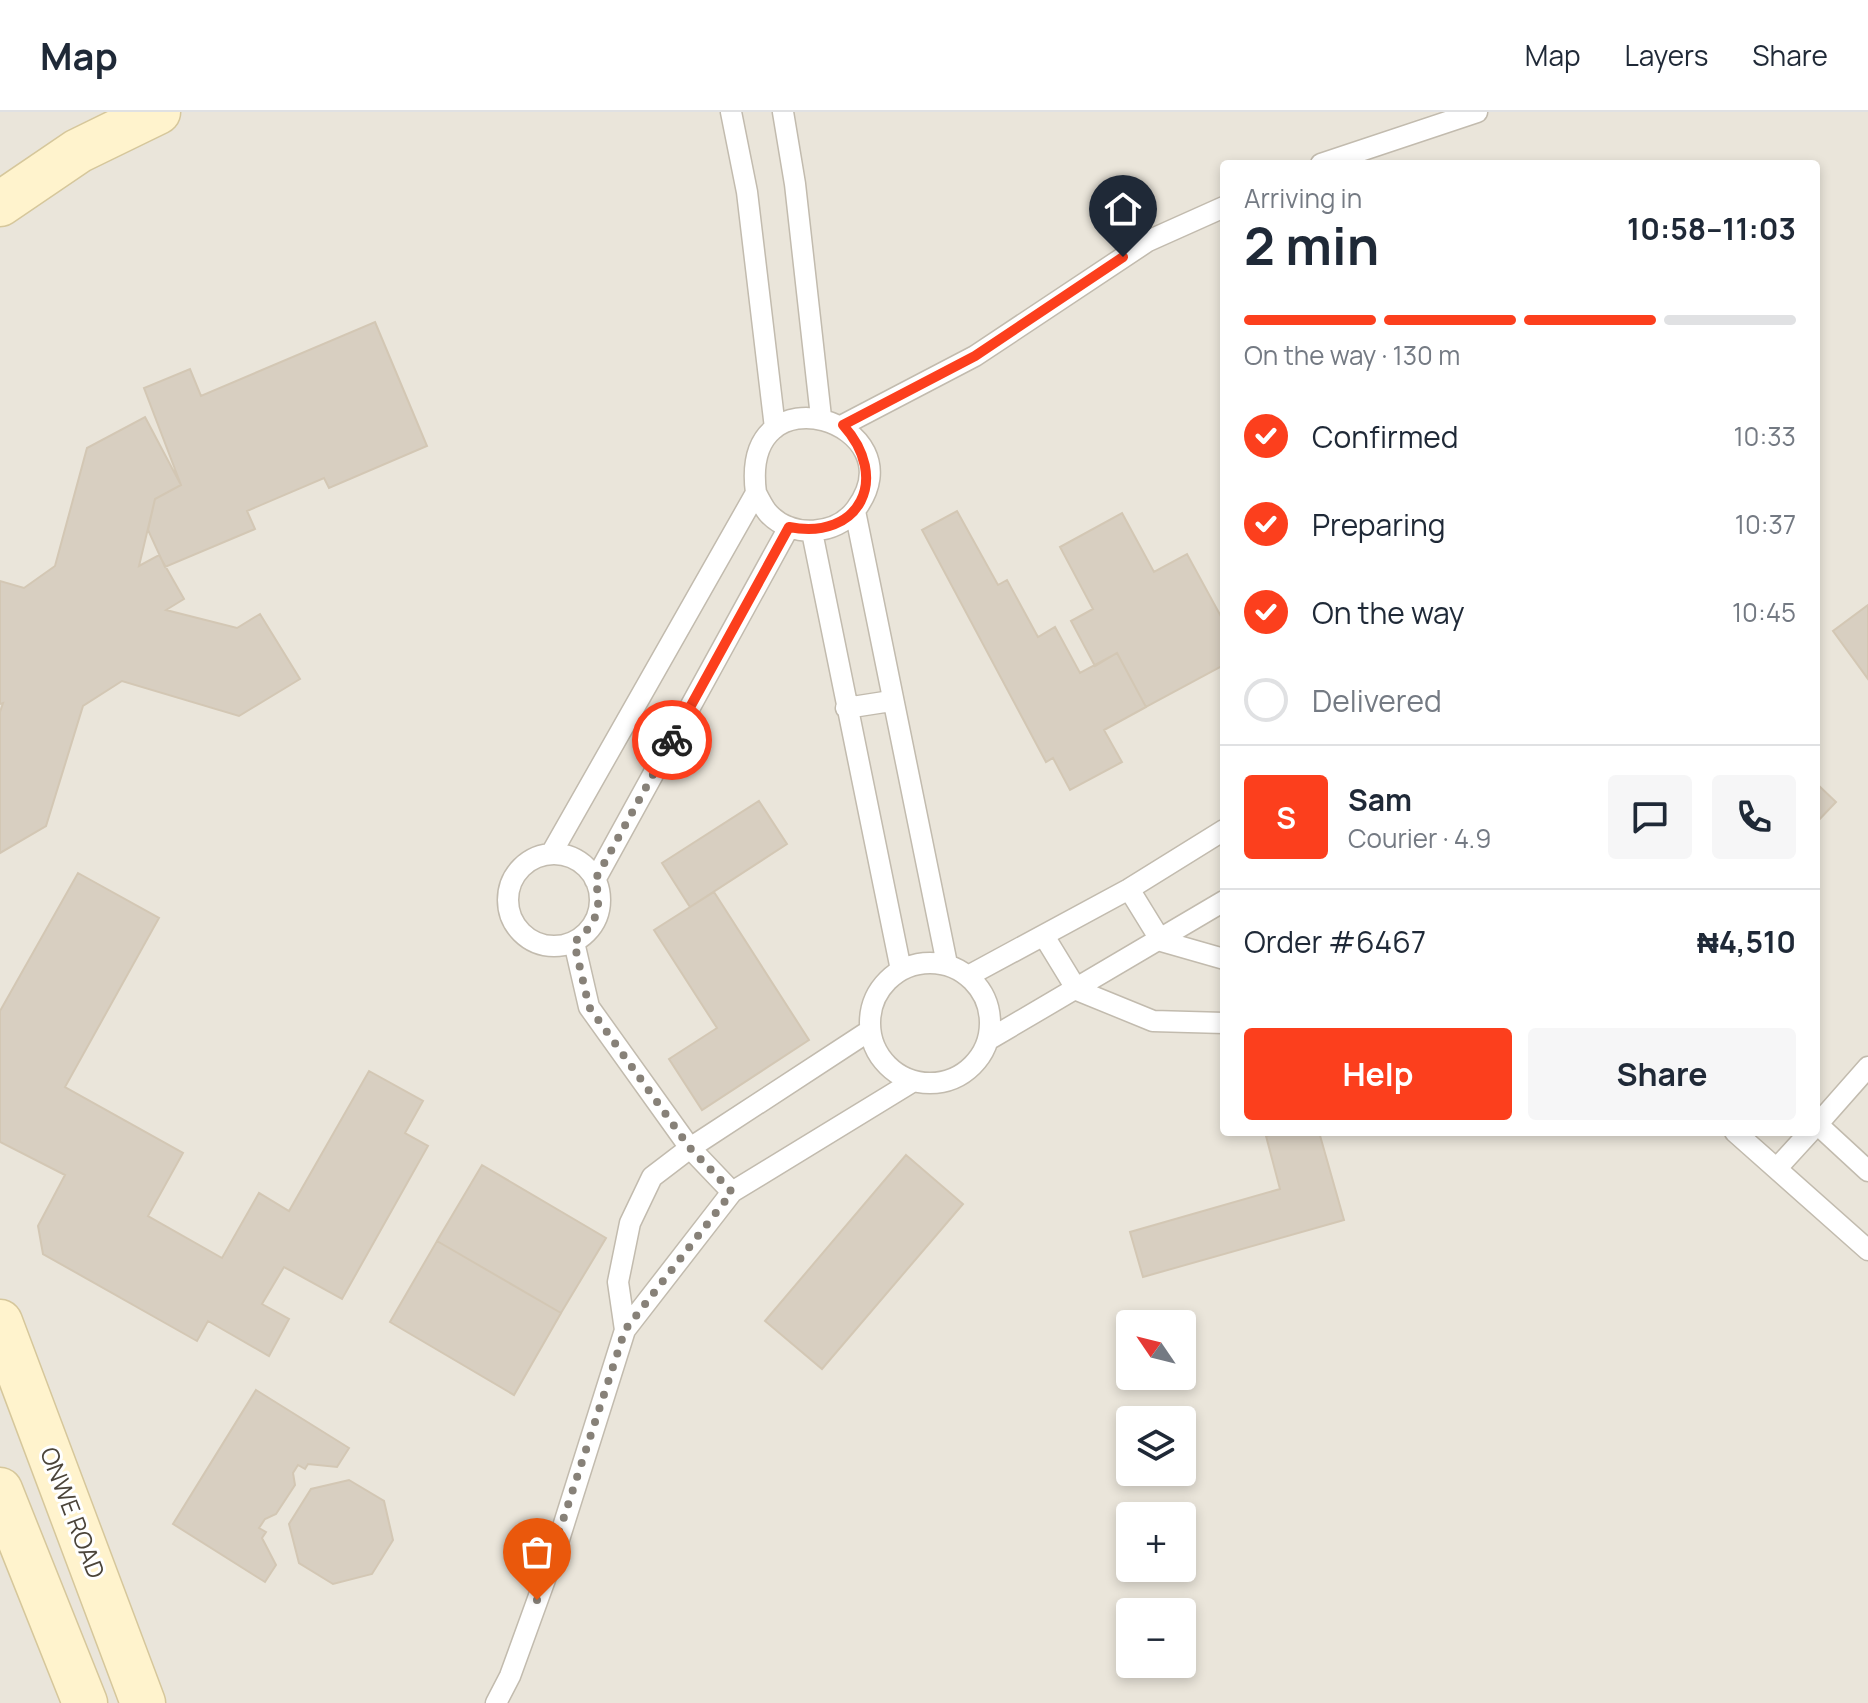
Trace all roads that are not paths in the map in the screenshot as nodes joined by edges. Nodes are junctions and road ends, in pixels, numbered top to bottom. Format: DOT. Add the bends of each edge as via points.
graph roads {
  1 [pos="158,112"];
  2 [pos="731,112"];
  3 [pos="783,112"];
  4 [pos="1477,112"];
  5 [pos="1333,160"];
  6 [pos="0,204"];
  7 [pos="1220,209"];
  8 [pos="821,417"];
  9 [pos="843,425"];
  10 [pos="775,428"];
  11 [pos="756,493"];
  12 [pos="855,511"];
  13 [pos="789,527"];
  14 [pos="812,532"];
  15 [pos="891,701"];
  16 [pos="846,708"];
  17 [pos="1220,832"];
  18 [pos="551,854"];
  19 [pos="595,880"];
  20 [pos="1129,889"];
  21 [pos="1220,904"];
  22 [pos="1044,936"];
  23 [pos="1161,941"];
  24 [pos="574,942"];
  25 [pos="1220,958"];
  26 [pos="947,964"];
  27 [pos="901,970"];
  28 [pos="968,976"];
  29 [pos="1077,990"];
  30 [pos="1220,1023"];
  31 [pos="869,1031"];
  32 [pos="988,1040"];
  33 [pos="1868,1067"];
  34 [pos="912,1082"];
  35 [pos="1820,1120"];
  36 [pos="1820,1130"];
  37 [pos="1740,1136"];
  38 [pos="1806,1136"];
  39 [pos="690,1148"];
  40 [pos="1778,1167"];
  41 [pos="1868,1171"];
  42 [pos="732,1192"];
  43 [pos="1868,1250"];
  44 [pos="0,1322"];
  45 [pos="625,1330"];
  46 [pos="0,1490"];
  47 [pos="85,1703"];
  48 [pos="143,1703"];
  49 [pos="496,1703"];
  1 -- 6 [label="main road" via="78,151"];
  2 -- 10 [label="lane" via="747,192"];
  3 -- 8 [label="lane"];
  4 -- 5 [label="lane"];
  7 -- 9 [label="lane" via="1148,241 975,356"];
  8 -- 9 [label="lane"];
  8 -- 10 [label="lane" via="797,417"];
  9 -- 12 [label="lane" via="859,443 868,466 866,490"];
  10 -- 11 [label="lane" via="756,458"];
  11 -- 13 [label="lane" via="769,514"];
  11 -- 18 [label="lane"];
  12 -- 14 [label="lane" via="835,526"];
  12 -- 15 [label="lane"];
  13 -- 14 [label="lane"];
  13 -- 19 [label="lane"];
  14 -- 16 [label="lane"];
  15 -- 16 [label="lane"];
  15 -- 26 [label="lane"];
  16 -- 27 [label="lane"];
  17 -- 20 [label="lane"];
  18 -- 19 [label="lane" via="577,861"];
  18 -- 24 [label="lane" via="534,859 514,877 507,903 511,921 538,944"];
  19 -- 24 [label="lane" via="597,915"];
  20 -- 22 [label="lane"];
  20 -- 23 [label="lane"];
  21 -- 23 [label="lane"];
  22 -- 28 [label="lane"];
  22 -- 29 [label="lane"];
  23 -- 25 [label="lane"];
  23 -- 29 [label="lane"];
  24 -- 39 [label="lane" via="589,1007"];
  26 -- 27 [label="lane" via="923,963"];
  26 -- 28 [label="lane"];
  27 -- 31 [label="lane" via="882,985 871,1007"];
  28 -- 32 [label="lane" via="983,993 990,1016"];
  29 -- 30 [label="lane" via="1153,1021"];
  29 -- 32 [label="lane"];
  31 -- 34 [label="lane" via="891,1071"];
  31 -- 39 [label="lane"];
  32 -- 34 [label="lane" via="978,1061 959,1077 936,1084"];
  33 -- 35 [label="lane"];
  34 -- 42 [label="lane"];
  36 -- 41 [label="lane"];
  37 -- 40 [label="lane"];
  38 -- 40 [label="lane"];
  39 -- 42 [label="lane"];
  39 -- 45 [label="lane" via="652,1177 630,1223 618,1282"];
  40 -- 43 [label="lane"];
  42 -- 45 [label="lane"];
  44 -- 48 [label="main road, ONWE ROAD"];
  45 -- 49 [label="lane" via="556,1549"];
  46 -- 47 [label="main road"];
}
